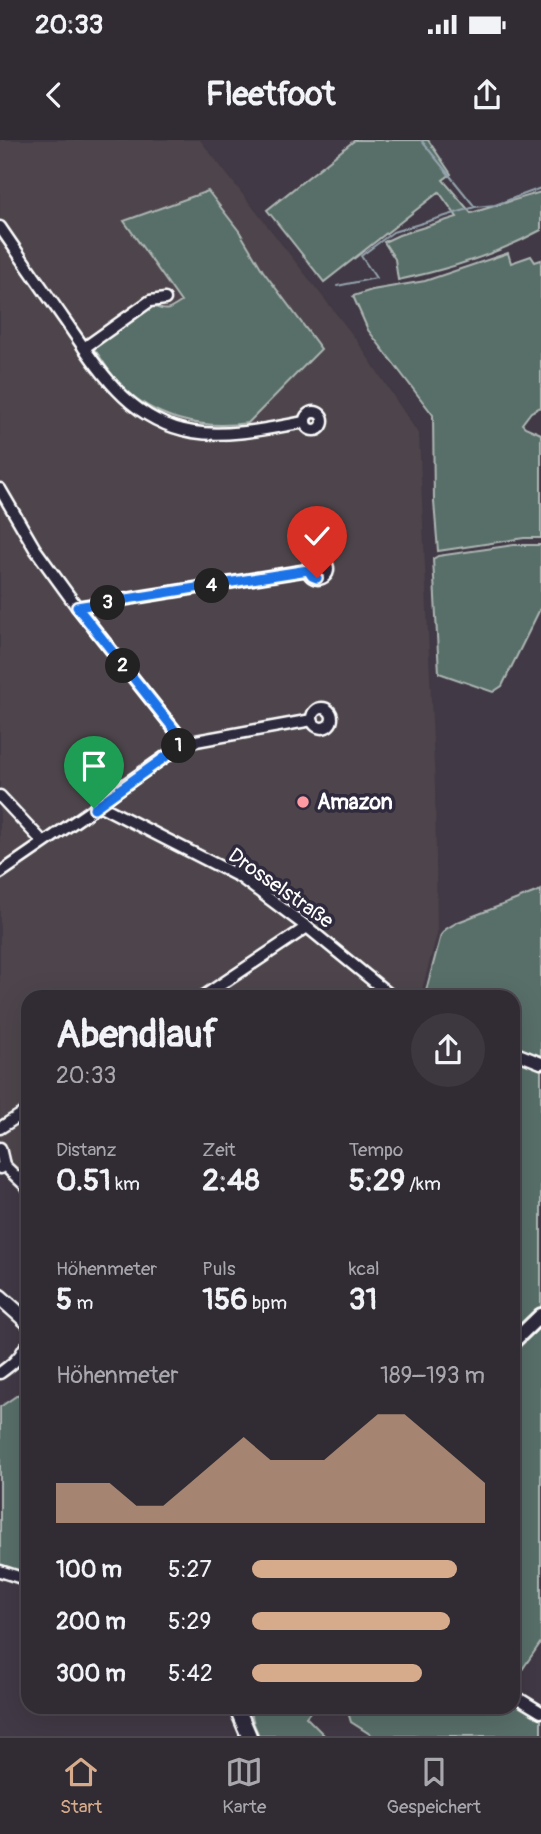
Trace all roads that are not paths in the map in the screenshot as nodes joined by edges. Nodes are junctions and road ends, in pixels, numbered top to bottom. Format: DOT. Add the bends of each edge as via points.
graph roads {
  1 [pos="0,227"];
  2 [pos="165,299"];
  3 [pos="84,348"];
  4 [pos="305,422"];
  5 [pos="0,489"];
  6 [pos="308,570"];
  7 [pos="77,607"];
  8 [pos="312,720"];
  9 [pos="185,743"];
  10 [pos="0,796"];
  11 [pos="99,805"];
  12 [pos="43,842"];
  13 [pos="0,873"];
  14 [pos="307,927"];
  15 [pos="213,990"];
  16 [pos="384,990"];
  17 [pos="520,1055"];
  18 [pos="541,1063"];
  19 [pos="21,1114"];
  20 [pos="0,1128"];
  21 [pos="0,1149"];
  22 [pos="2,1167"];
  23 [pos="21,1182"];
  24 [pos="0,1297"];
  25 [pos="541,1315"];
  26 [pos="21,1316"];
  27 [pos="520,1335"];
  28 [pos="21,1356"];
  29 [pos="0,1373"];
  30 [pos="0,1571"];
  31 [pos="21,1578"];
  32 [pos="520,1699"];
  33 [pos="541,1712"];
  34 [pos="242,1714"];
  35 [pos="249,1736"];
  1 -- 3 [label="street"];
  2 -- 3 [label="street" via="150,301"];
  3 -- 4 [label="street" via="119,394 165,424 216,433"];
  5 -- 7 [label="street"];
  6 -- 7 [label="street"];
  7 -- 9 [label="street"];
  8 -- 9 [label="street"];
  9 -- 11 [label="street"];
  10 -- 12 [label="street"];
  11 -- 12 [label="street"];
  11 -- 14 [label="street, Drosselstraße" via="240,877"];
  12 -- 13 [label="street"];
  14 -- 15 [label="street"];
  14 -- 16 [label="street, Drosselstraße"];
  17 -- 18 [label="street"];
  19 -- 20 [label="street"];
  21 -- 22 [label="street"];
  22 -- 23 [label="street"];
  24 -- 26 [label="highway"];
  25 -- 27 [label="main road"];
  28 -- 29 [label="street"];
  30 -- 31 [label="street"];
  32 -- 33 [label="street"];
  34 -- 35 [label="highway"];
}
